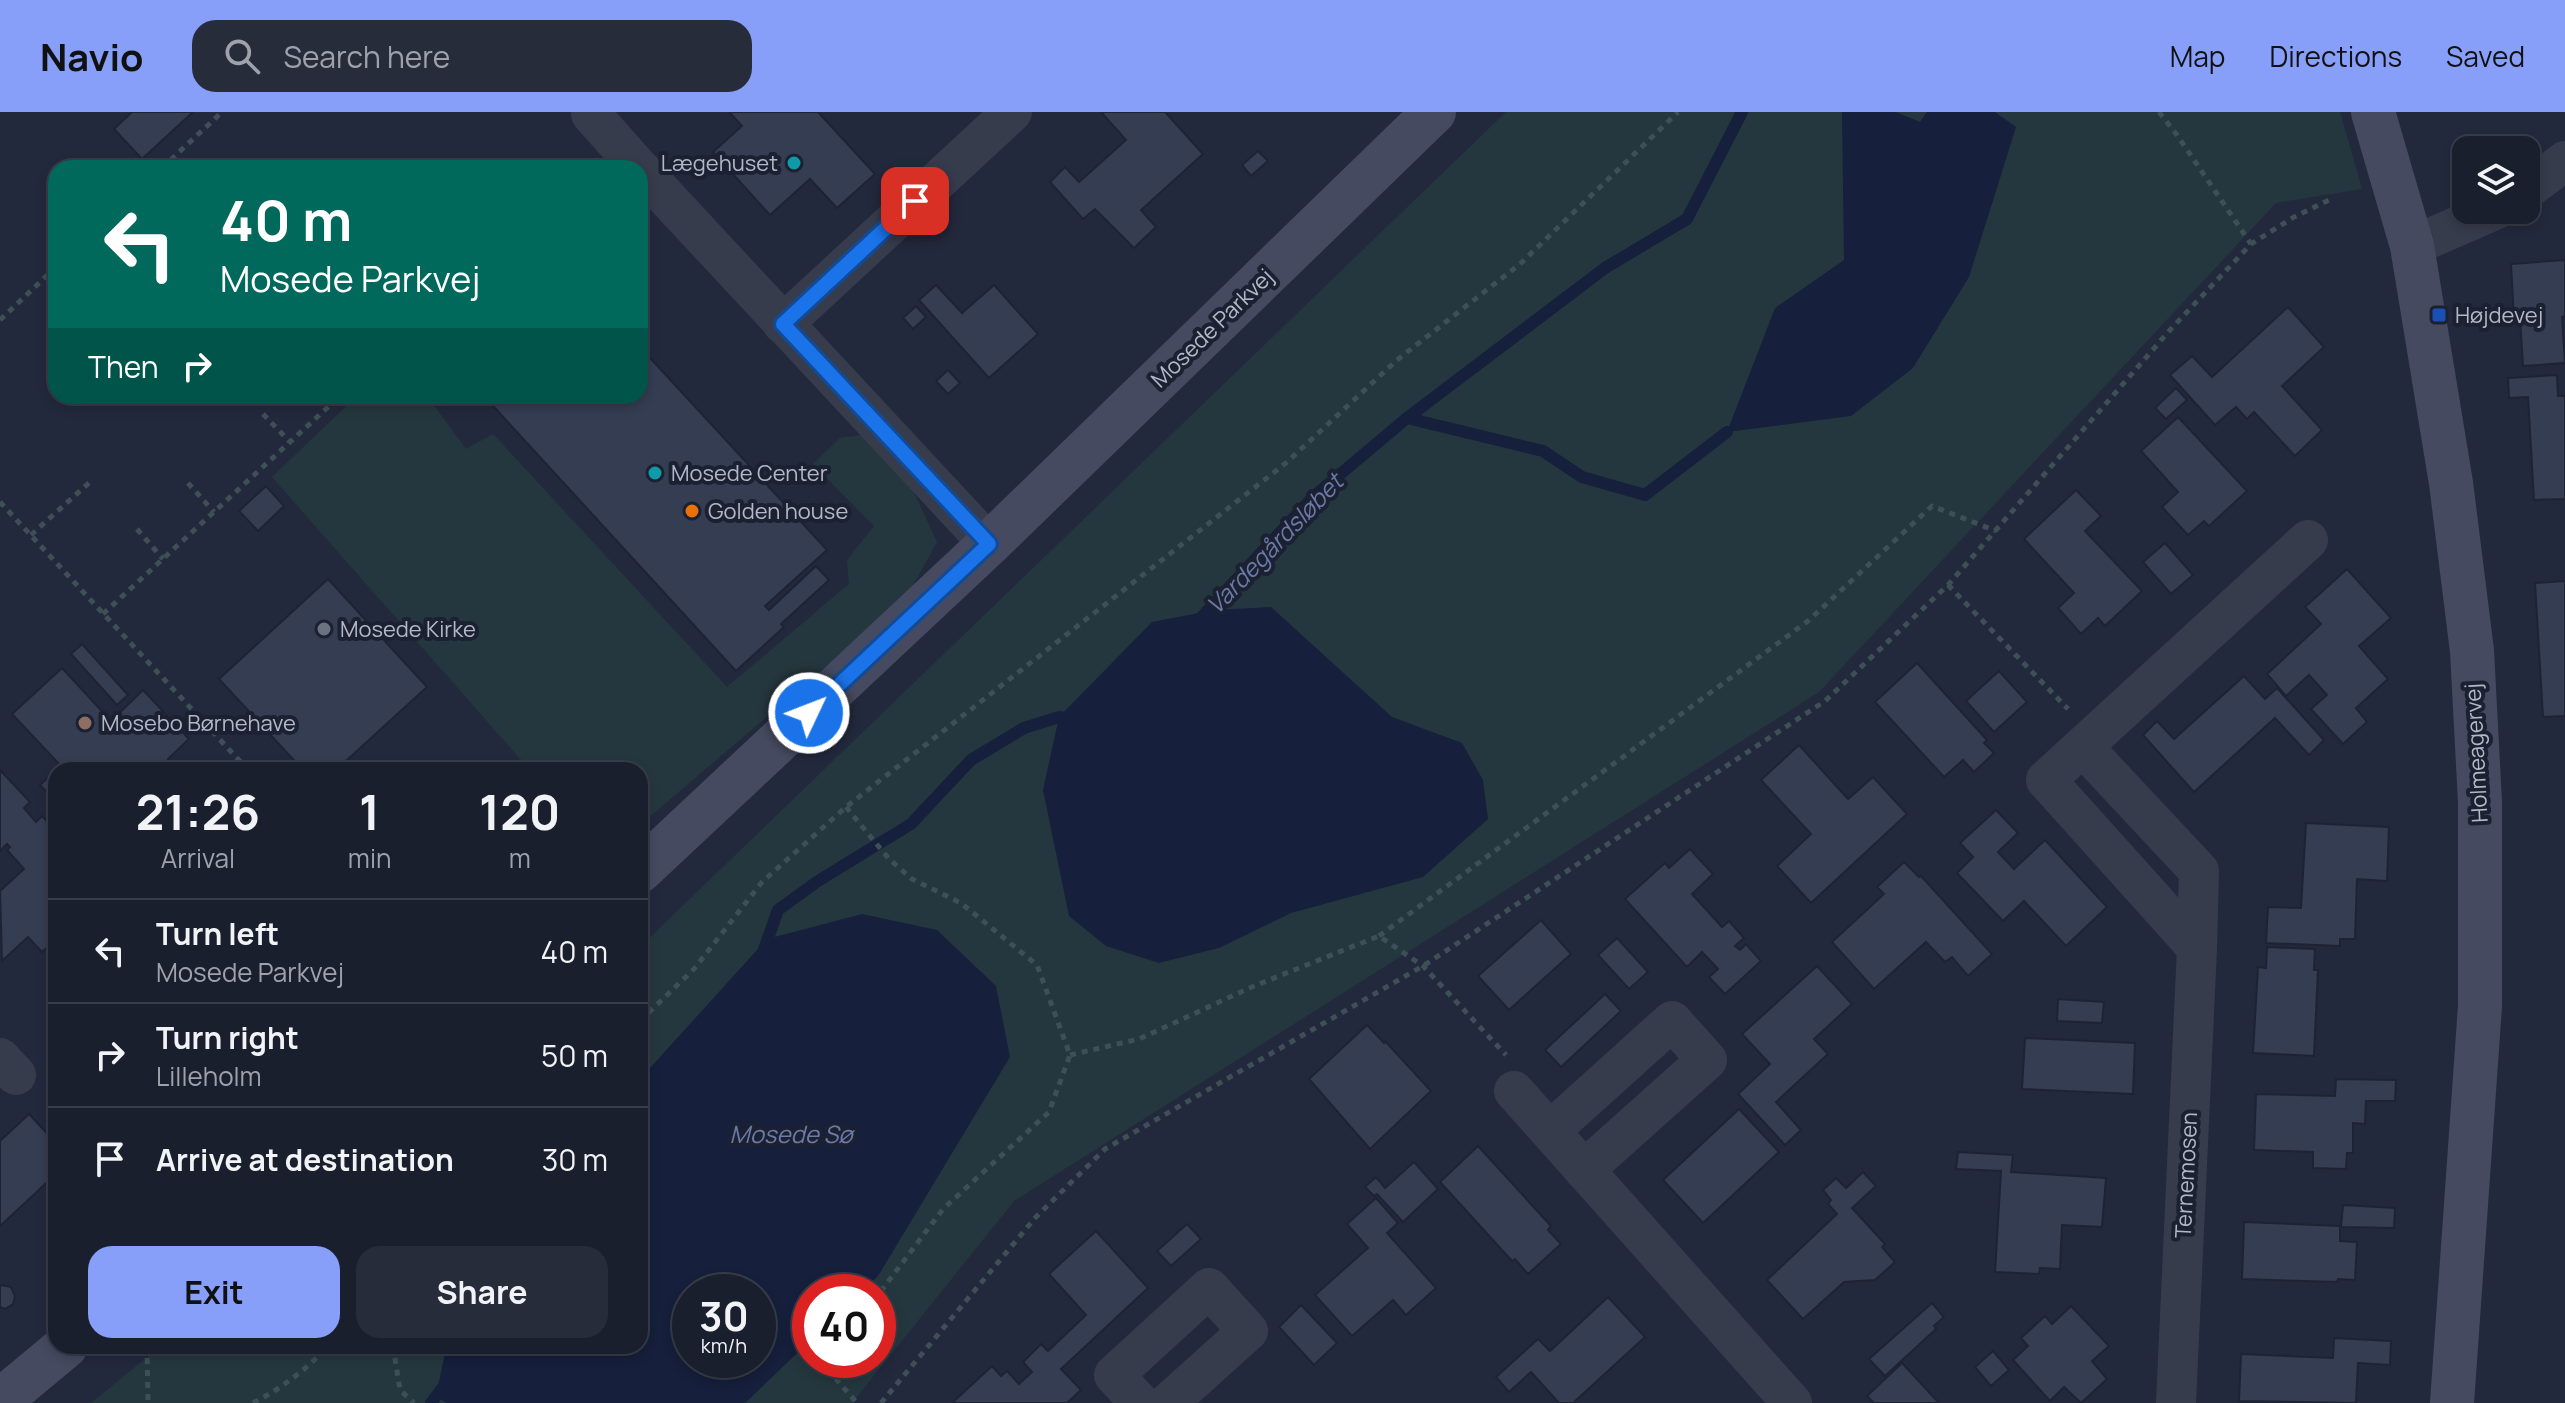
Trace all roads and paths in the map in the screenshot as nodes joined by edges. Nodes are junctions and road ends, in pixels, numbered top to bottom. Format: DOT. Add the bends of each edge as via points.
graph roads {
  1 [pos="222,112"];
  2 [pos="1012,112"];
  3 [pos="1434,112"];
  4 [pos="1678,112"];
  5 [pos="2159,112"];
  6 [pos="2373,112"];
  7 [pos="591,114"];
  8 [pos="171,160"];
  9 [pos="632,160"];
  10 [pos="2565,161"];
  11 [pos="648,178"];
  12 [pos="2540,180"];
  13 [pos="2329,200"];
  14 [pos="2463,224"];
  15 [pos="2251,244"];
  16 [pos="2412,246"];
  17 [pos="48,275"];
  18 [pos="0,320"];
  19 [pos="783,324"];
  20 [pos="331,404"];
  21 [pos="263,414"];
  22 [pos="290,442"];
  23 [pos="92,480"];
  24 [pos="188,483"];
  25 [pos="0,502"];
  26 [pos="214,512"];
  27 [pos="137,529"];
  28 [pos="1996,531"];
  29 [pos="31,535"];
  30 [pos="2308,540"];
  31 [pos="989,544"];
  32 [pos="163,559"];
  33 [pos="1948,585"];
  34 [pos="103,614"];
  35 [pos="2083,747"];
  36 [pos="241,762"];
  37 [pos="846,807"];
  38 [pos="648,864"];
  39 [pos="1379,936"];
  40 [pos="2197,948"];
  41 [pos="1423,966"];
  42 [pos="648,1013"];
  43 [pos="1070,1055"];
  44 [pos="1514,1091"];
  45 [pos="1550,1131"];
  46 [pos="1584,1170"];
  47 [pos="894,1274"];
  48 [pos="56,1354"];
  49 [pos="147,1354"];
  50 [pos="321,1354"];
  51 [pos="394,1354"];
  52 [pos="835,1378"];
  53 [pos="0,1401"];
  54 [pos="148,1403"];
  55 [pos="253,1403"];
  56 [pos="414,1403"];
  57 [pos="857,1403"];
  58 [pos="881,1403"];
  59 [pos="1140,1403"];
  60 [pos="1168,1403"];
  61 [pos="1792,1403"];
  62 [pos="2176,1403"];
  63 [pos="2452,1403"];
  1 -- 8 [label="path"];
  2 -- 19 [label="street"];
  3 -- 31 [label="street, Mosede Parkvej"];
  4 -- 37 [label="path" via="1520,264 1397,360 1286,463"];
  5 -- 15 [label="path"];
  6 -- 16 [label="street, Holmeagervej"];
  7 -- 9 [label="street"];
  10 -- 12 [label="street"];
  11 -- 19 [label="street"];
  13 -- 15 [label="path"];
  14 -- 16 [label="street"];
  15 -- 28 [label="path"];
  16 -- 63 [label="street, Holmeagervej" via="2472,651 2480,802 2480,1006"];
  17 -- 18 [label="path"];
  19 -- 31 [label="street"];
  20 -- 22 [label="path"];
  21 -- 22 [label="path"];
  22 -- 26 [label="path"];
  23 -- 29 [label="path"];
  24 -- 26 [label="path"];
  25 -- 29 [label="path"];
  26 -- 32 [label="path"];
  27 -- 32 [label="path"];
  28 -- 33 [label="path"];
  28 -- 39 [label="path" via="1932,506 1808,621"];
  29 -- 34 [label="path"];
  30 -- 35 [label="street"];
  31 -- 38 [label="street, Mosede Parkvej"];
  32 -- 34 [label="path"];
  33 -- 35 [label="path" via="2071,713"];
  33 -- 41 [label="path" via="1825,701"];
  34 -- 36 [label="path"];
  35 -- 40 [label="street, Ternemosen" via="2199,871"];
  35 -- 40 [label="street" via="2046,780"];
  37 -- 42 [label="path" via="762,882 694,969"];
  37 -- 43 [label="path" via="912,879 961,903 1037,965"];
  39 -- 41 [label="path"];
  39 -- 43 [label="path" via="1139,1039"];
  40 -- 62 [label="street, Ternemosen"];
  41 -- 44 [label="path" via="1518,1068"];
  41 -- 58 [label="path" via="1105,1149 1035,1218"];
  43 -- 47 [label="path" via="1049,1112 943,1209"];
  44 -- 45 [label="street"];
  45 -- 46 [label="street"];
  45 -- 46 [label="street" via="1672,1021 1707,1060"];
  46 -- 61 [label="street"];
  48 -- 53 [label="street"];
  49 -- 54 [label="path"];
  50 -- 55 [label="path" via="280,1389"];
  51 -- 56 [label="path" via="400,1390"];
  52 -- 57 [label="path"];
  59 -- 60 [label="street" via="1114,1375 1209,1288 1248,1331"];
}
